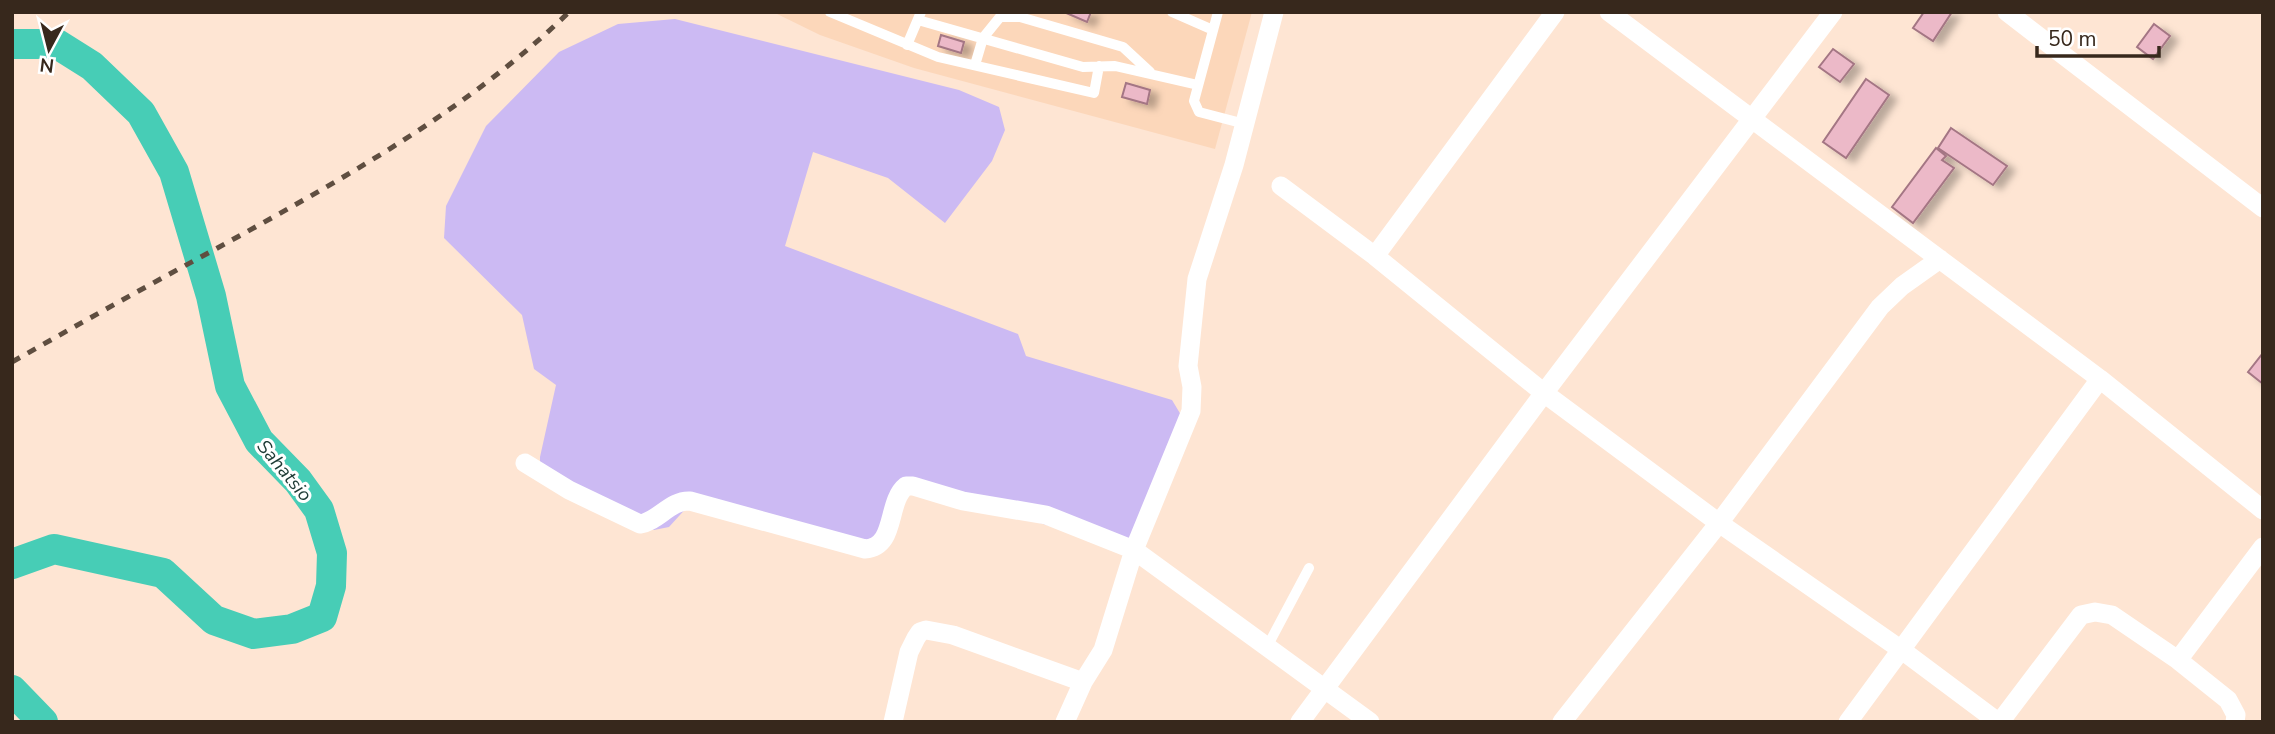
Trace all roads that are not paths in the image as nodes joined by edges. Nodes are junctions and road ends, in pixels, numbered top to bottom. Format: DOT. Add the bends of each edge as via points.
graph roads {
  1 [pos="830,12"];
  2 [pos="1172,12"];
  3 [pos="1218,12"];
  4 [pos="1274,12"];
  5 [pos="1555,12"];
  6 [pos="1609,12"];
  7 [pos="1833,12"];
  8 [pos="2007,12"];
  9 [pos="848,16"];
  10 [pos="919,16"];
  11 [pos="1213,30"];
  12 [pos="983,38"];
  13 [pos="906,45"];
  14 [pos="975,65"];
  15 [pos="1099,66"];
  16 [pos="1152,75"];
  17 [pos="1198,85"];
  18 [pos="1752,121"];
  19 [pos="1245,124"];
  20 [pos="1280,186"];
  21 [pos="2263,208"];
  22 [pos="1375,256"];
  23 [pos="1940,259"];
  24 [pos="2100,379"];
  25 [pos="1544,393"];
  26 [pos="525,463"];
  27 [pos="2263,510"];
  28 [pos="1719,523"];
  29 [pos="2263,547"];
  30 [pos="1134,550"];
  31 [pos="1309,568"];
  32 [pos="1268,647"];
  33 [pos="1903,651"];
  34 [pos="2178,660"];
  35 [pos="1083,682"];
  36 [pos="1325,688"];
  37 [pos="893,722"];
  38 [pos="1065,722"];
  39 [pos="1300,722"];
  40 [pos="1370,722"];
  41 [pos="1562,722"];
  42 [pos="1848,722"];
  43 [pos="1999,722"];
  44 [pos="2235,722"];
  1 -- 9 [label="lane"];
  2 -- 11 [label="lane"];
  3 -- 11 [label="lane"];
  4 -- 19 [label="street"];
  5 -- 22 [label="street"];
  6 -- 18 [label="street"];
  7 -- 18 [label="street"];
  8 -- 21 [label="street"];
  9 -- 13 [label="lane"];
  10 -- 12 [label="lane"];
  10 -- 13 [label="lane"];
  11 -- 17 [label="lane"];
  12 -- 14 [label="lane"];
  12 -- 15 [label="lane" via="1083,67"];
  12 -- 16 [label="lane" via="1000,17 1020,17 1123,47"];
  13 -- 14 [label="lane"];
  14 -- 15 [label="lane" via="1094,93"];
  15 -- 16 [label="lane"];
  16 -- 17 [label="lane"];
  17 -- 19 [label="lane" via="1194,101 1199,112"];
  18 -- 23 [label="street"];
  18 -- 25 [label="street"];
  19 -- 30 [label="street" via="1197,279 1188,366 1191,411"];
  20 -- 22 [label="street"];
  22 -- 25 [label="street"];
  23 -- 24 [label="street"];
  23 -- 28 [label="street" via="1881,307"];
  24 -- 27 [label="street"];
  24 -- 33 [label="street"];
  25 -- 28 [label="street"];
  25 -- 36 [label="street"];
  26 -- 30 [label="street" via="640,524 649,523 674,504 690,501 872,549 883,541 902,489 913,486 963,501 1046,515"];
  28 -- 33 [label="street"];
  28 -- 41 [label="street"];
  29 -- 34 [label="street"];
  30 -- 32 [label="street"];
  30 -- 35 [label="street" via="1103,650"];
  31 -- 32 [label="lane"];
  32 -- 36 [label="street"];
  33 -- 42 [label="street"];
  33 -- 43 [label="street"];
  34 -- 43 [label="street" via="2112,615 2081,615"];
  34 -- 44 [label="street" via="2228,701"];
  35 -- 37 [label="street" via="953,635 926,630 920,632 909,652"];
  35 -- 38 [label="street"];
  36 -- 39 [label="street"];
  36 -- 40 [label="street"];
}
